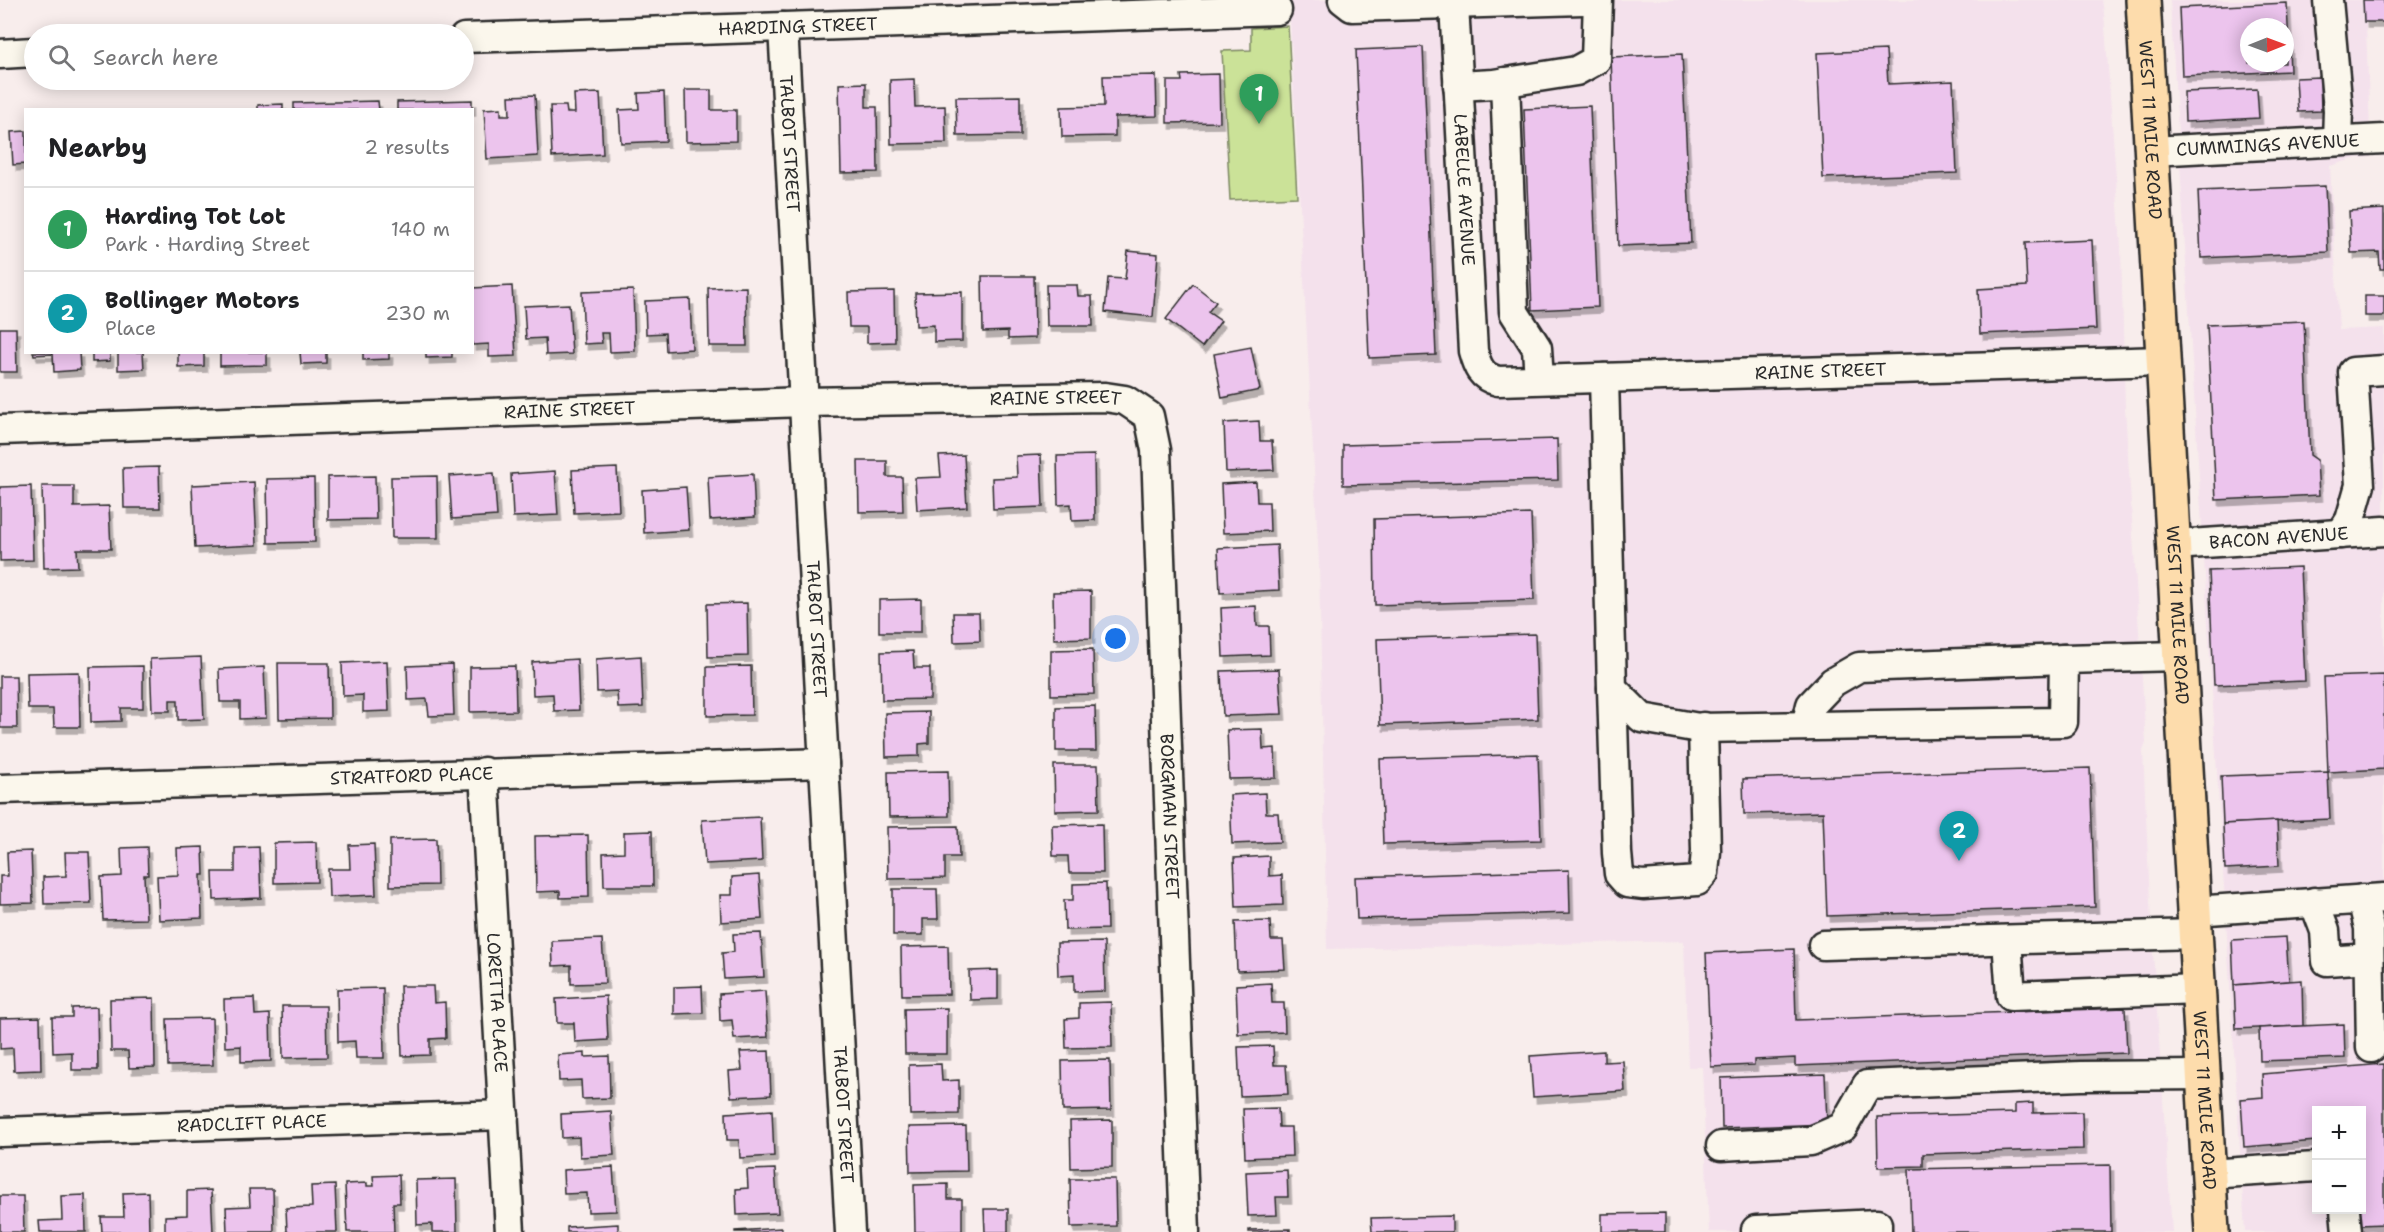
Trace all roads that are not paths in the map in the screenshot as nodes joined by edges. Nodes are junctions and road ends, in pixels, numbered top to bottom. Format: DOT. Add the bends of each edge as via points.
graph roads {
  1 [pos="1575,0"];
  2 [pos="1583,0"];
  3 [pos="1598,0"];
  4 [pos="2143,0"];
  5 [pos="2328,0"];
  6 [pos="1347,4"];
  7 [pos="1454,4"];
  8 [pos="1277,10"];
  9 [pos="783,27"];
  10 [pos="474,38"];
  11 [pos="24,53"];
  12 [pos="0,54"];
  13 [pos="1504,82"];
  14 [pos="1458,86"];
  15 [pos="2384,139"];
  16 [pos="2337,141"];
  17 [pos="2151,151"];
  18 [pos="2163,361"];
  19 [pos="2384,370"];
  20 [pos="1482,374"];
  21 [pos="1604,378"];
  22 [pos="1539,379"];
  23 [pos="804,402"];
  24 [pos="1136,408"];
  25 [pos="0,430"];
  26 [pos="2384,531"];
  27 [pos="2341,534"];
  28 [pos="2174,544"];
  29 [pos="2179,656"];
  30 [pos="2064,659"];
  31 [pos="1612,688"];
  32 [pos="1806,726"];
  33 [pos="1703,728"];
  34 [pos="824,763"];
  35 [pos="484,772"];
  36 [pos="0,789"];
  37 [pos="2373,899"];
  38 [pos="2314,902"];
  39 [pos="2195,922"];
  40 [pos="2007,940"];
  41 [pos="1823,945"];
  42 [pos="2369,958"];
  43 [pos="2198,989"];
  44 [pos="2371,1048"];
  45 [pos="2203,1075"];
  46 [pos="504,1115"];
  47 [pos="0,1132"];
  48 [pos="1721,1146"];
  49 [pos="2312,1167"];
  50 [pos="2208,1174"];
  51 [pos="2346,1214"];
  52 [pos="510,1232"];
  53 [pos="850,1232"];
  54 [pos="1185,1232"];
  55 [pos="1756,1232"];
  56 [pos="1877,1232"];
  57 [pos="2212,1232"];
  58 [pos="2347,1232"];
  1 -- 2 [label="street"];
  1 -- 7 [label="street"];
  3 -- 13 [label="street" via="1596,60 1576,71"];
  4 -- 17 [label="main road, WEST 11 MILE ROAD"];
  5 -- 16 [label="street"];
  6 -- 7 [label="street"];
  7 -- 14 [label="street, LABELLE AVENUE"];
  8 -- 9 [label="street, HARDING STREET"];
  9 -- 10 [label="street, HARDING STREET"];
  9 -- 23 [label="street, TALBOT STREET"];
  11 -- 12 [label="street"];
  13 -- 14 [label="street"];
  13 -- 22 [label="street" via="1514,312 1537,348"];
  14 -- 20 [label="street, LABELLE AVENUE" via="1473,351"];
  15 -- 16 [label="street, CUMMINGS AVENUE"];
  16 -- 17 [label="street, CUMMINGS AVENUE"];
  17 -- 18 [label="main road, WEST 11 MILE ROAD"];
  18 -- 21 [label="street, RAINE STREET"];
  18 -- 28 [label="main road, WEST 11 MILE ROAD"];
  19 -- 27 [label="street" via="2353,372 2360,485 2350,520"];
  20 -- 22 [label="street, RAINE STREET" via="1498,381"];
  21 -- 22 [label="street, RAINE STREET"];
  21 -- 31 [label="street"];
  23 -- 24 [label="street, RAINE STREET" via="1105,397 1125,400"];
  23 -- 25 [label="street, RAINE STREET"];
  23 -- 34 [label="street, TALBOT STREET"];
  24 -- 54 [label="street, BORGMAN STREET" via="1149,416 1156,450"];
  26 -- 27 [label="street, BACON AVENUE"];
  27 -- 28 [label="street, BACON AVENUE"];
  28 -- 29 [label="main road, WEST 11 MILE ROAD"];
  29 -- 30 [label="street"];
  29 -- 39 [label="main road, WEST 11 MILE ROAD"];
  30 -- 32 [label="street" via="1858,667 1833,682 1810,705"];
  30 -- 32 [label="street" via="2063,722"];
  31 -- 33 [label="street" via="1642,718"];
  31 -- 33 [label="street" via="1618,874 1627,883 1683,884 1697,881 1704,873"];
  32 -- 33 [label="street"];
  34 -- 35 [label="street, STRATFORD PLACE"];
  34 -- 53 [label="street, TALBOT STREET"];
  35 -- 36 [label="street, STRATFORD PLACE"];
  35 -- 46 [label="street, LORETTA PLACE"];
  37 -- 38 [label="street"];
  37 -- 42 [label="street"];
  38 -- 39 [label="street"];
  38 -- 42 [label="street" via="2325,931 2327,961"];
  39 -- 40 [label="street"];
  39 -- 43 [label="main road, WEST 11 MILE ROAD"];
  40 -- 41 [label="street"];
  40 -- 43 [label="street" via="2011,996"];
  42 -- 44 [label="street"];
  43 -- 45 [label="main road, WEST 11 MILE ROAD"];
  45 -- 48 [label="street" via="1868,1085 1843,1128 1811,1141"];
  45 -- 50 [label="main road, WEST 11 MILE ROAD"];
  46 -- 47 [label="street, RADCLIFT PLACE"];
  46 -- 52 [label="street, LORETTA PLACE"];
  49 -- 50 [label="street"];
  50 -- 57 [label="main road, WEST 11 MILE ROAD"];
  51 -- 58 [label="street"];
  55 -- 56 [label="street" via="1877,1224"];
}
